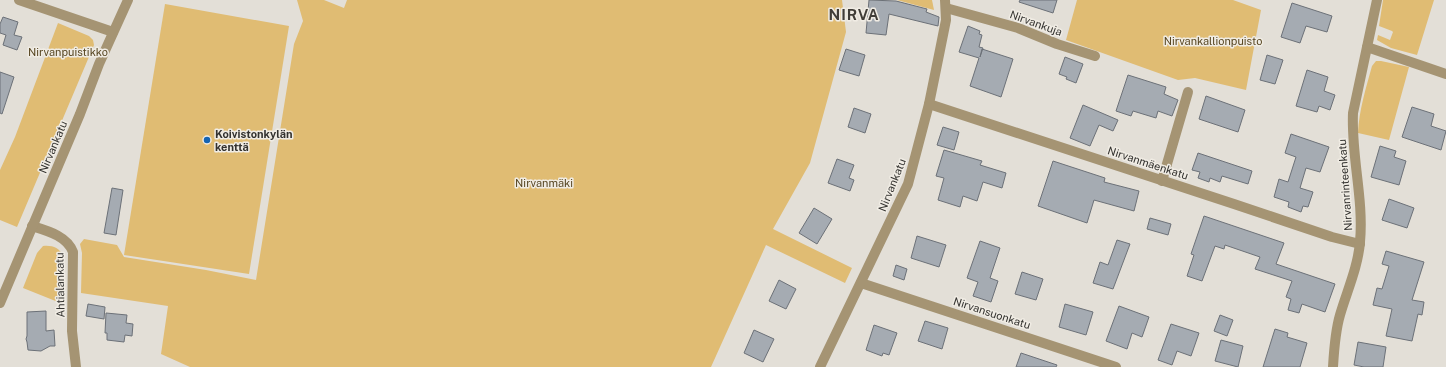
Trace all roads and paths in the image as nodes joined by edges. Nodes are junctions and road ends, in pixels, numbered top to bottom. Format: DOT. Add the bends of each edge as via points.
graph roads {
  1 [pos="18,0"];
  2 [pos="128,0"];
  3 [pos="1377,0"];
  4 [pos="946,4"];
  5 [pos="113,32"];
  6 [pos="1367,47"];
  7 [pos="1095,56"];
  8 [pos="1446,74"];
  9 [pos="1188,92"];
  10 [pos="929,104"];
  11 [pos="1162,181"];
  12 [pos="32,226"];
  13 [pos="1360,244"];
  14 [pos="861,283"];
  15 [pos="0,303"];
  16 [pos="76,367"];
  17 [pos="820,367"];
  18 [pos="1116,367"];
  19 [pos="1333,367"];
  1 -- 5 [label="street"];
  2 -- 5 [label="street, Nirvankatu"];
  3 -- 6 [label="street, Nirvanrinteenkatu"];
  4 -- 7 [label="street, Nirvankuja"];
  4 -- 10 [label="street, Nirvankatu" via="946,20"];
  5 -- 12 [label="street, Nirvankatu"];
  6 -- 8 [label="street"];
  6 -- 13 [label="street, Nirvanrinteenkatu" via="1353,122"];
  9 -- 11 [label="street"];
  10 -- 11 [label="street, Nirvanmäenkatu"];
  10 -- 14 [label="street, Nirvankatu" via="908,184"];
  11 -- 13 [label="street, Nirvanmäenkatu"];
  12 -- 15 [label="street, Nirvankatu"];
  12 -- 16 [label="street, Ahtialankatu" via="64,238 73,252 72,331"];
  13 -- 19 [label="street, Nirvanrinteenkatu" via="1338,323"];
  14 -- 17 [label="street, Nirvankatu"];
  14 -- 18 [label="street, Nirvansuonkatu"];
}
